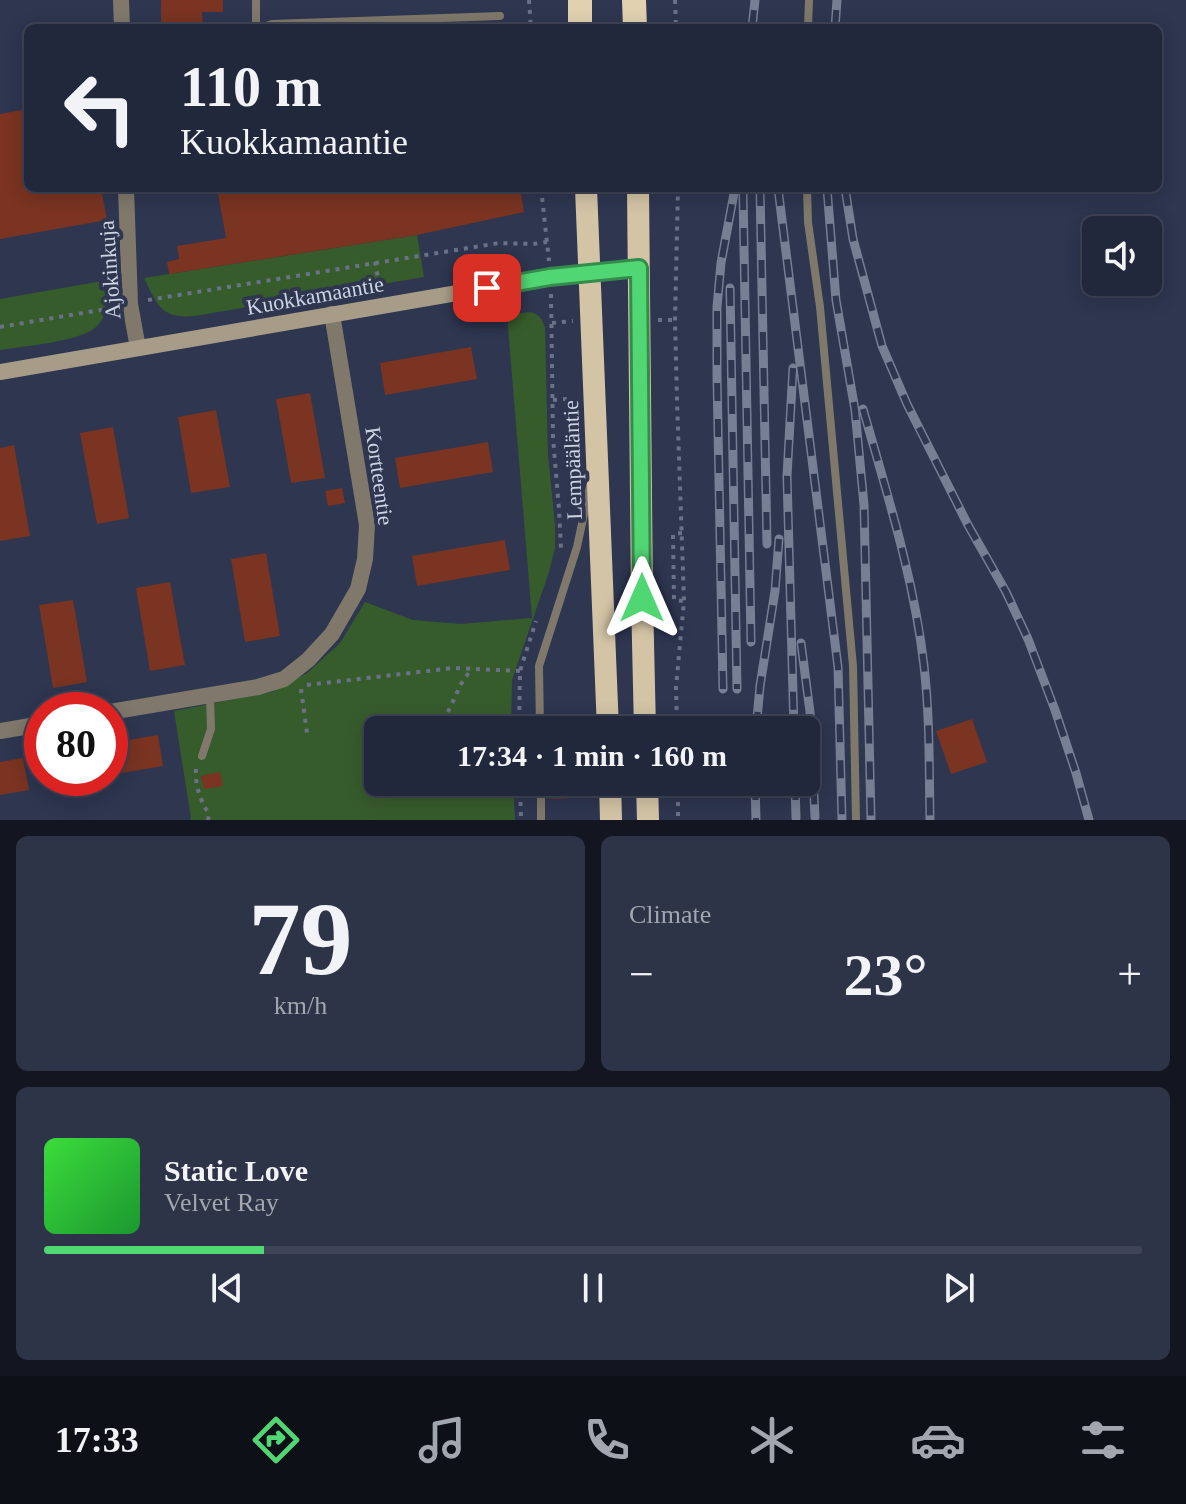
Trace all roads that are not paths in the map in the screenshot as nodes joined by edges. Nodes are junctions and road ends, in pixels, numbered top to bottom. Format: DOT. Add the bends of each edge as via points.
graph roads {
  1 [pos="121,0"];
  2 [pos="256,0"];
  3 [pos="580,0"];
  4 [pos="634,0"];
  5 [pos="809,0"];
  6 [pos="500,16"];
  7 [pos="122,24"];
  8 [pos="258,24"];
  9 [pos="272,24"];
  10 [pos="580,24"];
  11 [pos="635,24"];
  12 [pos="808,24"];
  13 [pos="126,192"];
  14 [pos="586,192"];
  15 [pos="638,192"];
  16 [pos="807,192"];
  17 [pos="639,268"];
  18 [pos="589,273"];
  19 [pos="332,314"];
  20 [pos="138,348"];
  21 [pos="0,372"];
  22 [pos="598,448"];
  23 [pos="209,695"];
  24 [pos="128,709"];
  25 [pos="540,716"];
  26 [pos="608,716"];
  27 [pos="645,716"];
  28 [pos="24,727"];
  29 [pos="0,731"];
  30 [pos="202,756"];
  31 [pos="541,796"];
  32 [pos="610,796"];
  33 [pos="647,796"];
  34 [pos="541,820"];
  35 [pos="611,820"];
  36 [pos="648,820"];
  37 [pos="856,820"];
  1 -- 7 [label="street"];
  2 -- 8 [label="lane"];
  3 -- 10 [label="highway"];
  4 -- 11 [label="highway"];
  5 -- 12 [label="lane"];
  6 -- 9 [label="lane"];
  13 -- 20 [label="street, Ajokinkuja" via="130,304"];
  14 -- 18 [label="highway, Lempääläntie"];
  15 -- 17 [label="highway"];
  16 -- 37 [label="lane" via="853,666"];
  17 -- 18 [label="main road, Kuokkamaantie"];
  17 -- 27 [label="highway"];
  18 -- 19 [label="main road, Kuokkamaantie"];
  18 -- 22 [label="highway, Lempääläntie"];
  19 -- 20 [label="main road, Kuokkamaantie"];
  19 -- 23 [label="street, Kortteentie" via="367,525 358,589 332,634 284,679"];
  20 -- 21 [label="main road, Kuokkamaantie"];
  22 -- 25 [label="lane" via="577,547 539,666"];
  22 -- 26 [label="highway, Lempääläntie"];
  23 -- 24 [label="street, Kortteentie"];
  23 -- 30 [label="lane" via="211,729"];
  28 -- 29 [label="street"];
  31 -- 34 [label="lane"];
  32 -- 35 [label="highway"];
  33 -- 36 [label="highway"];
}
